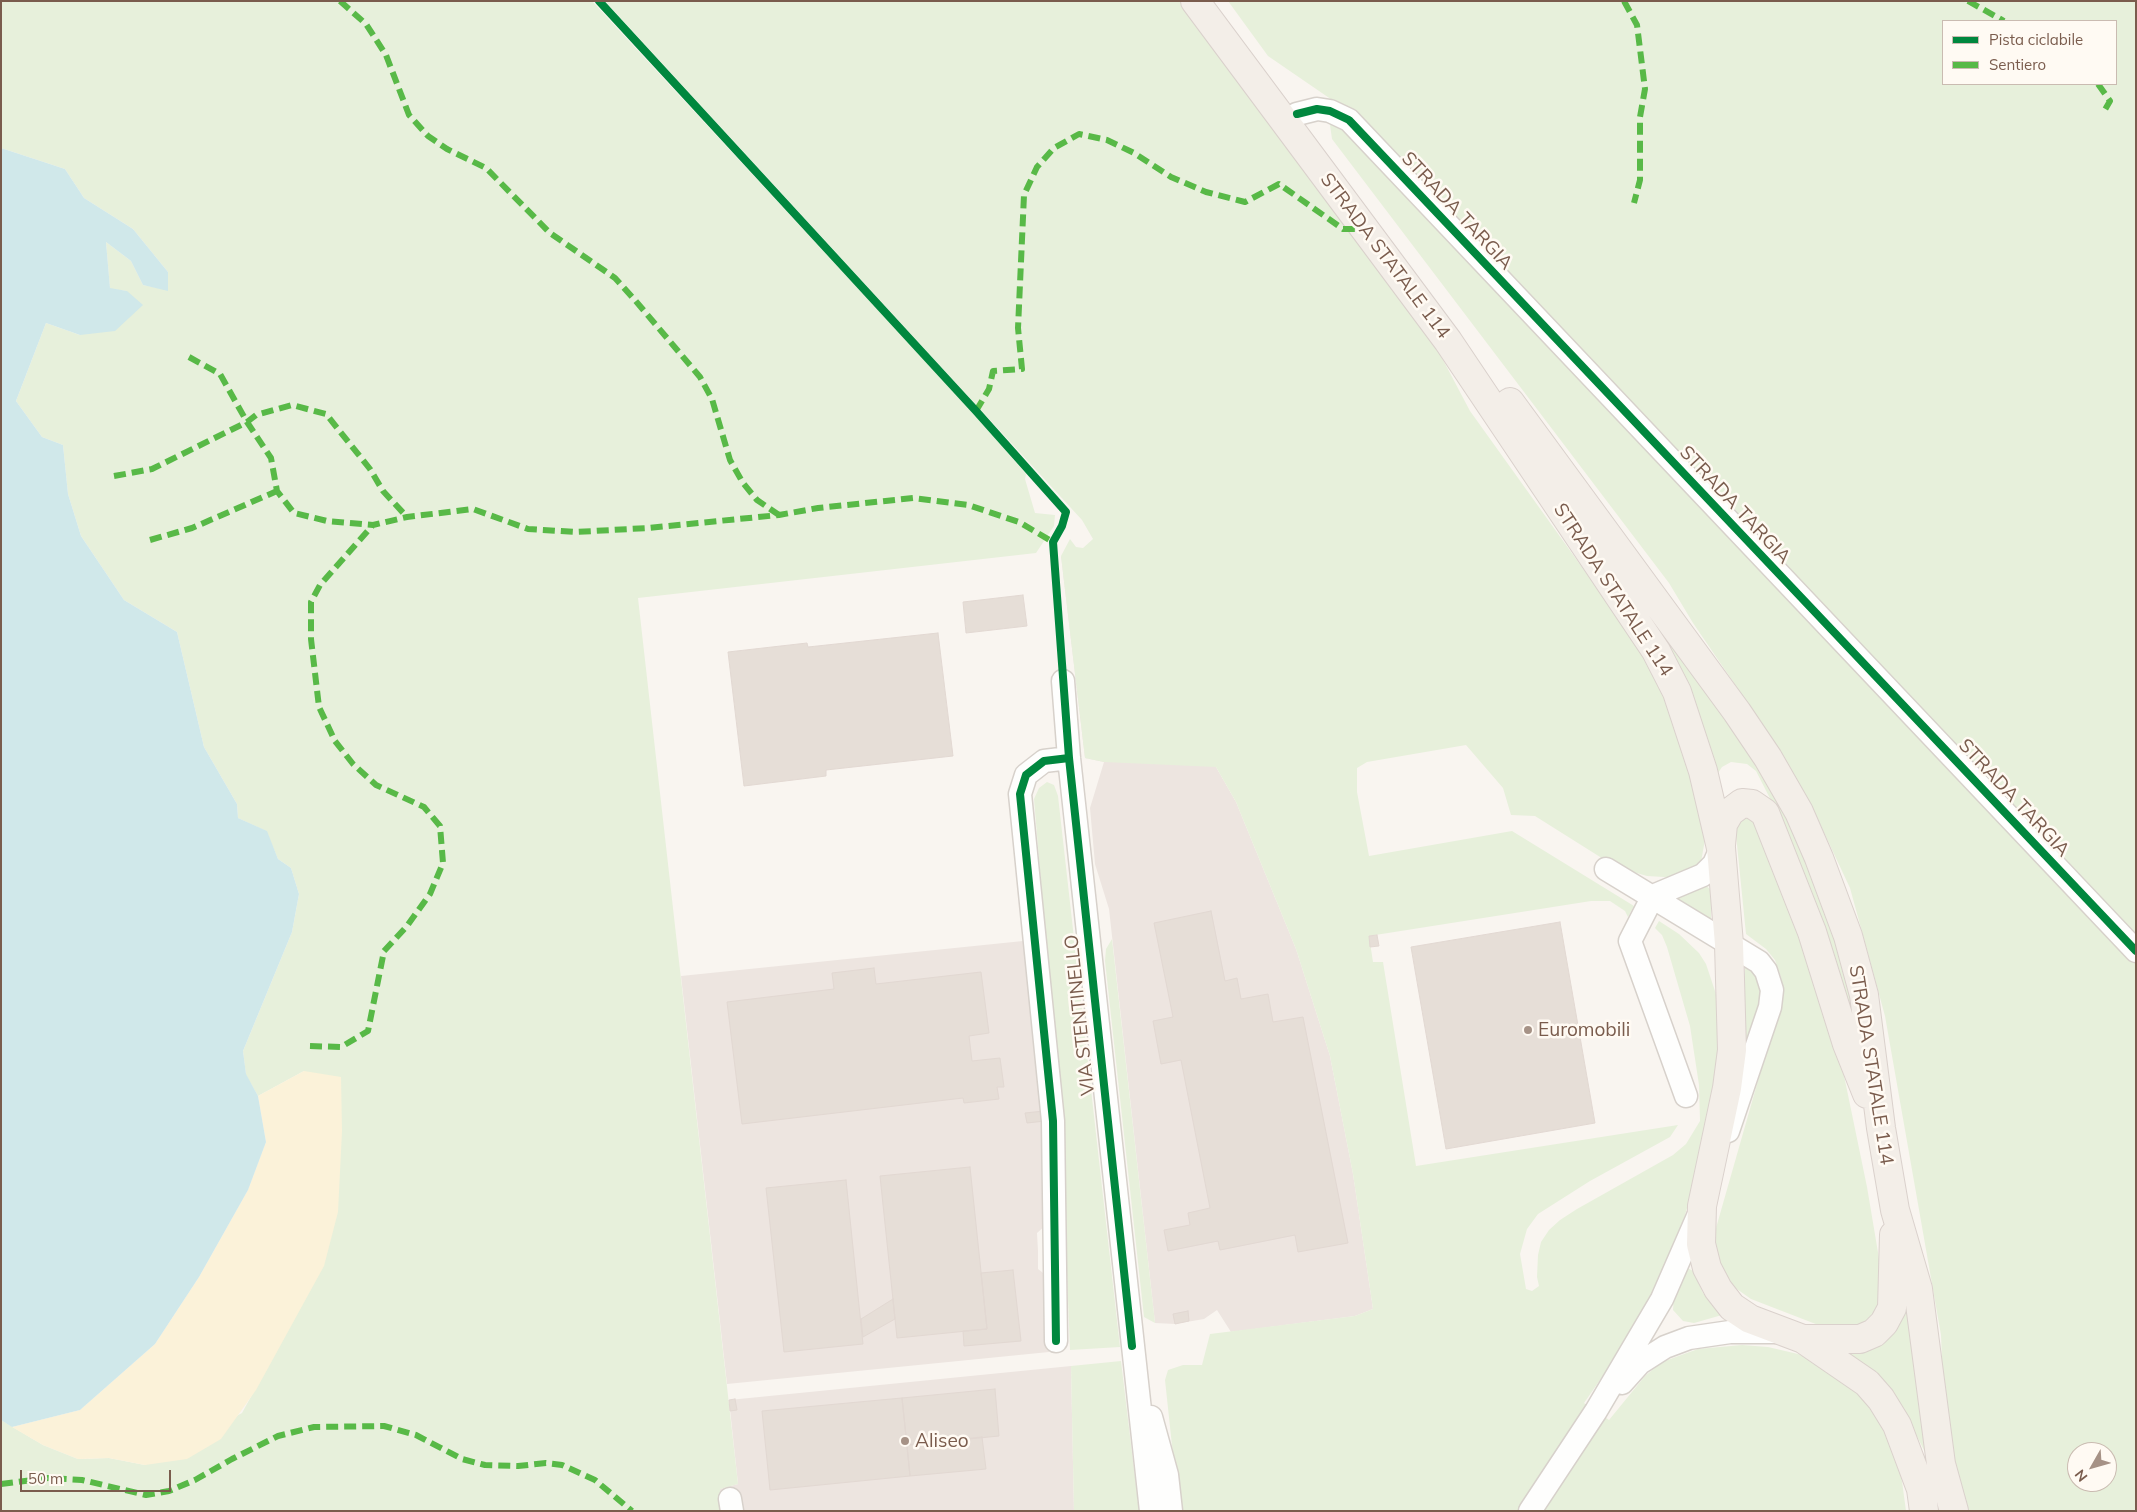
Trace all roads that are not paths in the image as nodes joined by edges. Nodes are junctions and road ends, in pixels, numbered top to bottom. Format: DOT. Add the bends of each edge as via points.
graph roads {
  1 [pos="1195,1"];
  2 [pos="1214,1"];
  3 [pos="1297,114"];
  4 [pos="1064,680"];
  5 [pos="1069,758"];
  6 [pos="1721,848"];
  7 [pos="1606,869"];
  8 [pos="1653,896"];
  9 [pos="1730,944"];
  10 [pos="2136,951"];
  11 [pos="1686,1096"];
  12 [pos="1881,1128"];
  13 [pos="1704,1198"];
  14 [pos="1895,1210"];
  15 [pos="1792,1336"];
  16 [pos="1056,1341"];
  17 [pos="1132,1346"];
  18 [pos="1596,1411"];
  19 [pos="1151,1511"];
  20 [pos="1171,1511"];
  21 [pos="1530,1511"];
  22 [pos="1924,1511"];
  23 [pos="1954,1511"];
  1 -- 6 [label="main road, STRADA STATALE 114" via="1448,340 1656,651 1689,724"];
  2 -- 3 [label="main road, STRADA STATALE 114"];
  3 -- 10 [label="street, STRADA TARGIA" via="1317,109 1349,120"];
  3 -- 12 [label="main road, STRADA STATALE 114" via="1638,574 1768,758 1802,820 1848,936 1864,995"];
  4 -- 5 [label="street, VIA STENTINELLO"];
  5 -- 16 [label="street" via="1044,761 1026,775 1020,794 1053,1121"];
  5 -- 17 [label="street, VIA STENTINELLO"];
  6 -- 8 [label="street" via="1714,864 1704,875"];
  6 -- 9 [label="main road, STRADA STATALE 114"];
  6 -- 12 [label="main road" via="1723,824 1730,812 1742,803 1752,804 1765,813 1812,932 1847,1044"];
  7 -- 8 [label="street"];
  8 -- 9 [label="street"];
  8 -- 11 [label="street" via="1630,941"];
  9 -- 13 [label="main road, STRADA STATALE 114" via="1732,1050"];
  9 -- 13 [label="street" via="1759,962 1766,971 1772,990 1755,1056"];
  12 -- 14 [label="main road, STRADA STATALE 114"];
  13 -- 15 [label="main road, STRADA STATALE 114" via="1701,1244 1707,1268 1718,1289 1732,1307 1750,1320"];
  13 -- 18 [label="street" via="1662,1299"];
  14 -- 15 [label="main road" via="1892,1308 1884,1323 1874,1333 1860,1339"];
  14 -- 23 [label="main road, STRADA STATALE 114" via="1918,1289 1941,1464"];
  15 -- 18 [label="street" via="1730,1332 1689,1338 1665,1347 1640,1363"];
  15 -- 22 [label="main road, STRADA STATALE 114" via="1867,1383 1881,1398 1909,1453 1921,1489"];
  17 -- 19 [label="street, VIA STENTINELLO"];
  17 -- 20 [label="street" via="1167,1475"];
  18 -- 21 [label="street"];
}
